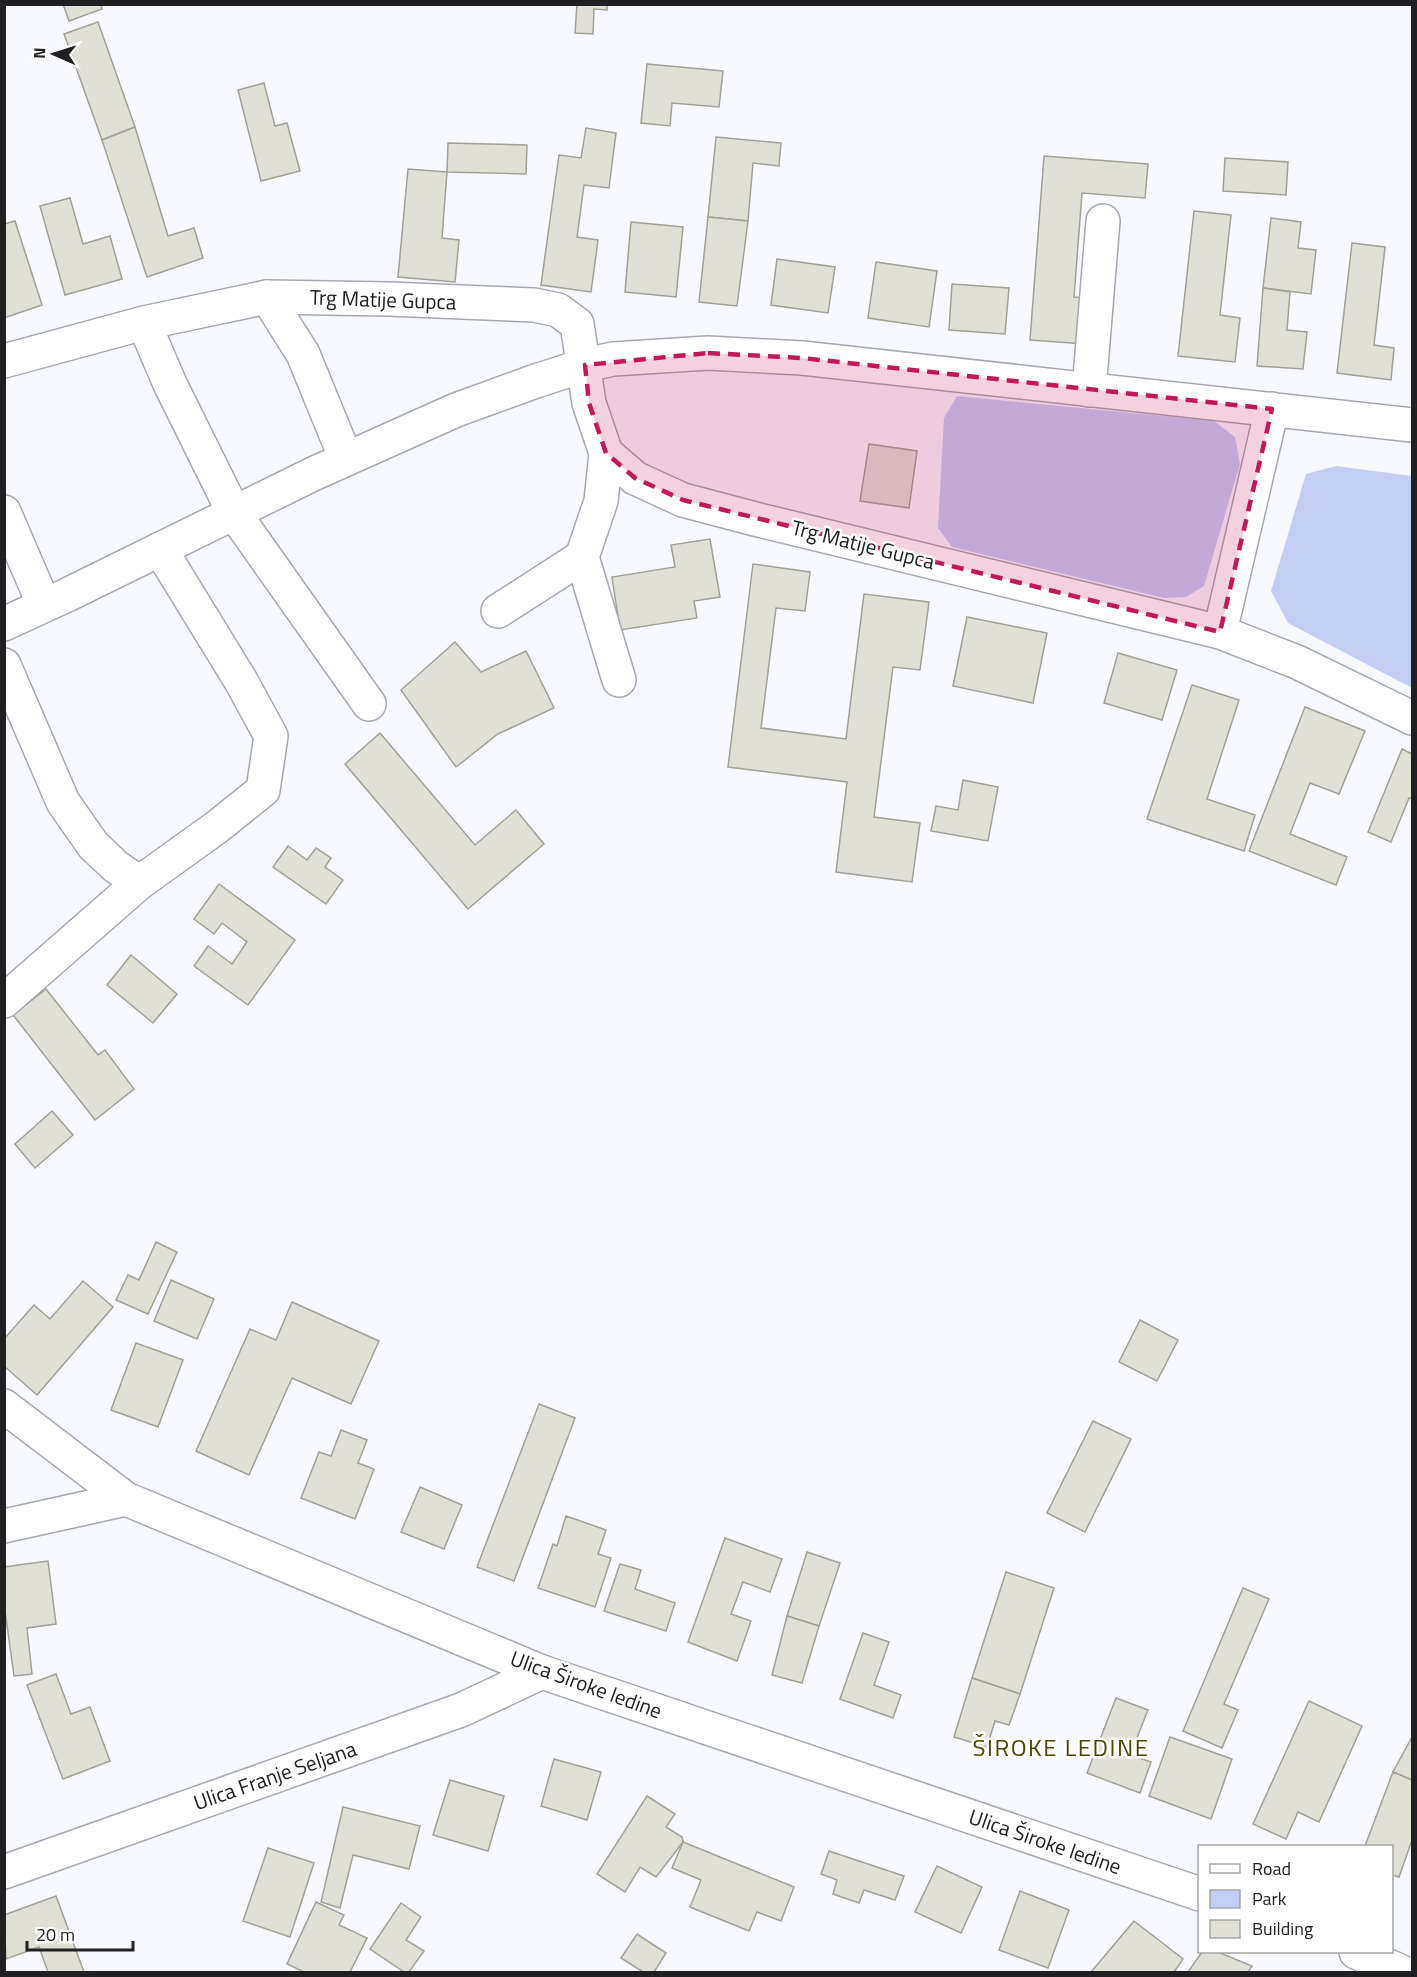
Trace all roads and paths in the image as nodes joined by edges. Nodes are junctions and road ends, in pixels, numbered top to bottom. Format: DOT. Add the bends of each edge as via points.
graph roads {
  1 [pos="1103,221"];
  2 [pos="267,297"];
  3 [pos="144,323"];
  4 [pos="4,361"];
  5 [pos="585,365"];
  6 [pos="1089,390"];
  7 [pos="1272,409"];
  8 [pos="1413,425"];
  9 [pos="606,453"];
  10 [pos="346,459"];
  11 [pos="4,512"];
  12 [pos="234,513"];
  13 [pos="160,549"];
  14 [pos="582,557"];
  15 [pos="44,605"];
  16 [pos="498,611"];
  17 [pos="4,624"];
  18 [pos="1220,632"];
  19 [pos="4,666"];
  20 [pos="619,680"];
  21 [pos="369,704"];
  22 [pos="1413,718"];
  23 [pos="139,883"];
  24 [pos="4,1001"];
  25 [pos="4,1406"];
  26 [pos="126,1499"];
  27 [pos="4,1526"];
  28 [pos="542,1671"];
  29 [pos="4,1872"];
  30 [pos="1198,1893"];
  31 [pos="1358,1953"];
  32 [pos="1402,1972"];
  1 -- 6 [label="street"];
  2 -- 3 [label="street, Trg Matije Gupca"];
  2 -- 5 [label="street, Trg Matije Gupca" via="534,305 558,310 577,324"];
  2 -- 10 [label="street" via="303,354"];
  3 -- 4 [label="street, Trg Matije Gupca"];
  3 -- 12 [label="street"];
  5 -- 6 [label="street" via="614,359 708,353 802,358"];
  5 -- 9 [label="street, Trg Matije Gupca" via="589,403"];
  5 -- 10 [label="street" via="456,410"];
  6 -- 7 [label="street"];
  7 -- 8 [label="street"];
  7 -- 18 [label="street"];
  9 -- 14 [label="street" via="601,501"];
  9 -- 18 [label="street, Trg Matije Gupca" via="635,478 683,500"];
  10 -- 12 [label="street"];
  11 -- 15 [label="street"];
  12 -- 13 [label="street"];
  12 -- 21 [label="street"];
  13 -- 15 [label="street"];
  13 -- 23 [label="street" via="271,736 263,790"];
  14 -- 16 [label="street"];
  14 -- 20 [label="street"];
  15 -- 17 [label="street"];
  18 -- 22 [label="street, Trg Matije Gupca" via="1297,662"];
  19 -- 23 [label="street" via="63,802 93,845"];
  23 -- 24 [label="street"];
  25 -- 26 [label="street, Ulica Široke ledine"];
  26 -- 27 [label="street"];
  26 -- 28 [label="street, Ulica Široke ledine"];
  28 -- 29 [label="street, Ulica Franje Seljana" via="461,1710"];
  28 -- 30 [label="street, Ulica Široke ledine"];
  31 -- 32 [label="street"];
}
